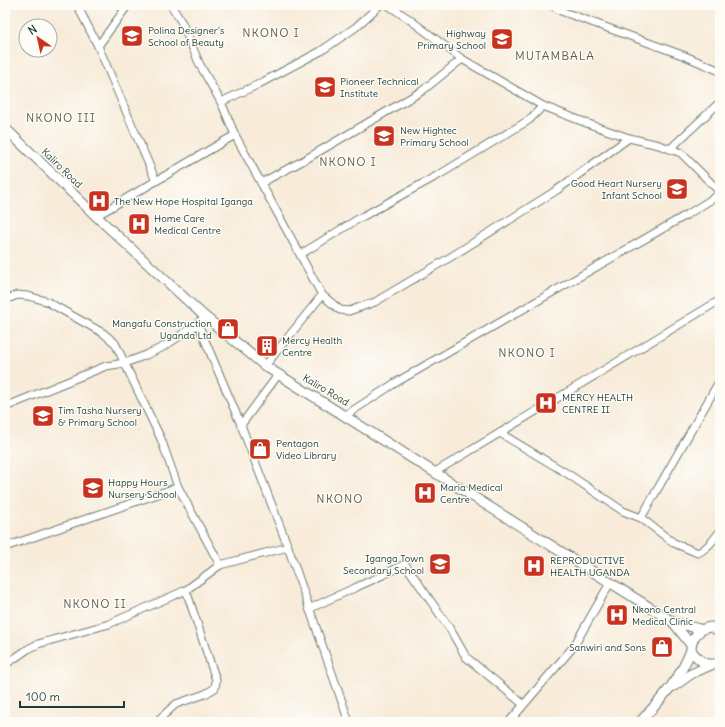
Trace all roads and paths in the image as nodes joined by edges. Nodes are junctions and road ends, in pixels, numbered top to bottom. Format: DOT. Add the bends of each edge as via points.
graph roads {
  1 [pos="77,5"];
  2 [pos="128,5"];
  3 [pos="172,5"];
  4 [pos="380,5"];
  5 [pos="388,5"];
  6 [pos="552,5"];
  7 [pos="98,46"];
  8 [pos="462,59"];
  9 [pos="720,71"];
  10 [pos="221,102"];
  11 [pos="720,102"];
  12 [pos="543,106"];
  13 [pos="5,128"];
  14 [pos="235,135"];
  15 [pos="628,138"];
  16 [pos="670,149"];
  17 [pos="156,181"];
  18 [pos="262,183"];
  19 [pos="720,193"];
  20 [pos="96,216"];
  21 [pos="301,254"];
  22 [pos="322,295"];
  23 [pos="5,300"];
  24 [pos="719,303"];
  25 [pos="203,315"];
  26 [pos="198,324"];
  27 [pos="125,362"];
  28 [pos="265,366"];
  29 [pos="278,375"];
  30 [pos="720,380"];
  31 [pos="5,407"];
  32 [pos="346,415"];
  33 [pos="241,425"];
  34 [pos="500,432"];
  35 [pos="435,472"];
  36 [pos="178,487"];
  37 [pos="641,518"];
  38 [pos="720,530"];
  39 [pos="5,547"];
  40 [pos="288,547"];
  41 [pos="220,566"];
  42 [pos="610,583"];
  43 [pos="186,590"];
  44 [pos="309,609"];
  45 [pos="673,622"];
  46 [pos="720,623"];
  47 [pos="711,627"];
  48 [pos="700,630"];
  49 [pos="720,632"];
  50 [pos="691,648"];
  51 [pos="717,664"];
  52 [pos="5,665"];
  53 [pos="670,689"];
  54 [pos="523,704"];
  55 [pos="156,722"];
  56 [pos="349,722"];
  57 [pos="509,722"];
  58 [pos="640,722"];
  1 -- 7 [label="street"];
  2 -- 7 [label="street"];
  3 -- 10 [label="street" via="200,66"];
  4 -- 10 [label="street" via="356,27 321,51"];
  5 -- 8 [label="street"];
  6 -- 9 [label="street" via="561,12"];
  7 -- 17 [label="street"];
  8 -- 12 [label="street"];
  8 -- 18 [label="street" via="422,91"];
  10 -- 14 [label="street"];
  11 -- 16 [label="street"];
  12 -- 15 [label="street"];
  12 -- 21 [label="street" via="530,120"];
  13 -- 20 [label="main road, Kaliro Road"];
  14 -- 17 [label="street"];
  14 -- 18 [label="street"];
  15 -- 16 [label="street"];
  15 -- 22 [label="street" via="557,190 375,302 349,311 340,310"];
  16 -- 19 [label="street" via="681,153"];
  17 -- 20 [label="street"];
  18 -- 21 [label="street"];
  19 -- 32 [label="street" via="395,383"];
  20 -- 25 [label="main road, Kaliro Road"];
  21 -- 22 [label="street"];
  22 -- 28 [label="street"];
  23 -- 27 [label="street" via="28,296 46,301 103,333 115,343"];
  24 -- 34 [label="street"];
  25 -- 26 [label="street"];
  25 -- 28 [label="main road, Kaliro Road"];
  26 -- 27 [label="street" via="163,347"];
  26 -- 33 [label="street"];
  27 -- 31 [label="street" via="106,366"];
  27 -- 36 [label="street" via="161,439"];
  28 -- 29 [label="main road, Kaliro Road"];
  29 -- 32 [label="main road, Kaliro Road"];
  29 -- 33 [label="street"];
  30 -- 37 [label="street"];
  32 -- 35 [label="main road, Kaliro Road"];
  33 -- 40 [label="street"];
  34 -- 35 [label="street"];
  34 -- 37 [label="street" via="622,511"];
  35 -- 42 [label="main road, Kaliro Road"];
  36 -- 39 [label="street"];
  36 -- 41 [label="street"];
  37 -- 38 [label="street" via="674,543 698,553 713,541"];
  40 -- 41 [label="street"];
  40 -- 44 [label="street"];
  41 -- 43 [label="street"];
  42 -- 45 [label="main road, Kaliro Road"];
  42 -- 54 [label="street" via="574,646"];
  43 -- 52 [label="street" via="109,624 38,644"];
  43 -- 55 [label="street" via="216,680 215,688 176,704"];
  44 -- 54 [label="street" via="405,564 466,657"];
  44 -- 56 [label="street"];
  45 -- 48 [label="main road, Kaliro Road"];
  45 -- 50 [label="main road, Kaliro Road"];
  46 -- 47 [label="main road"];
  47 -- 48 [label="main road"];
  47 -- 49 [label="main road"];
  48 -- 50 [label="main road"];
  50 -- 51 [label="main road, Kaliro Road" via="703,663"];
  50 -- 53 [label="main road" via="684,667"];
  51 -- 53 [label="main road" via="691,674"];
  53 -- 58 [label="main road"];
  54 -- 57 [label="street"];
}
